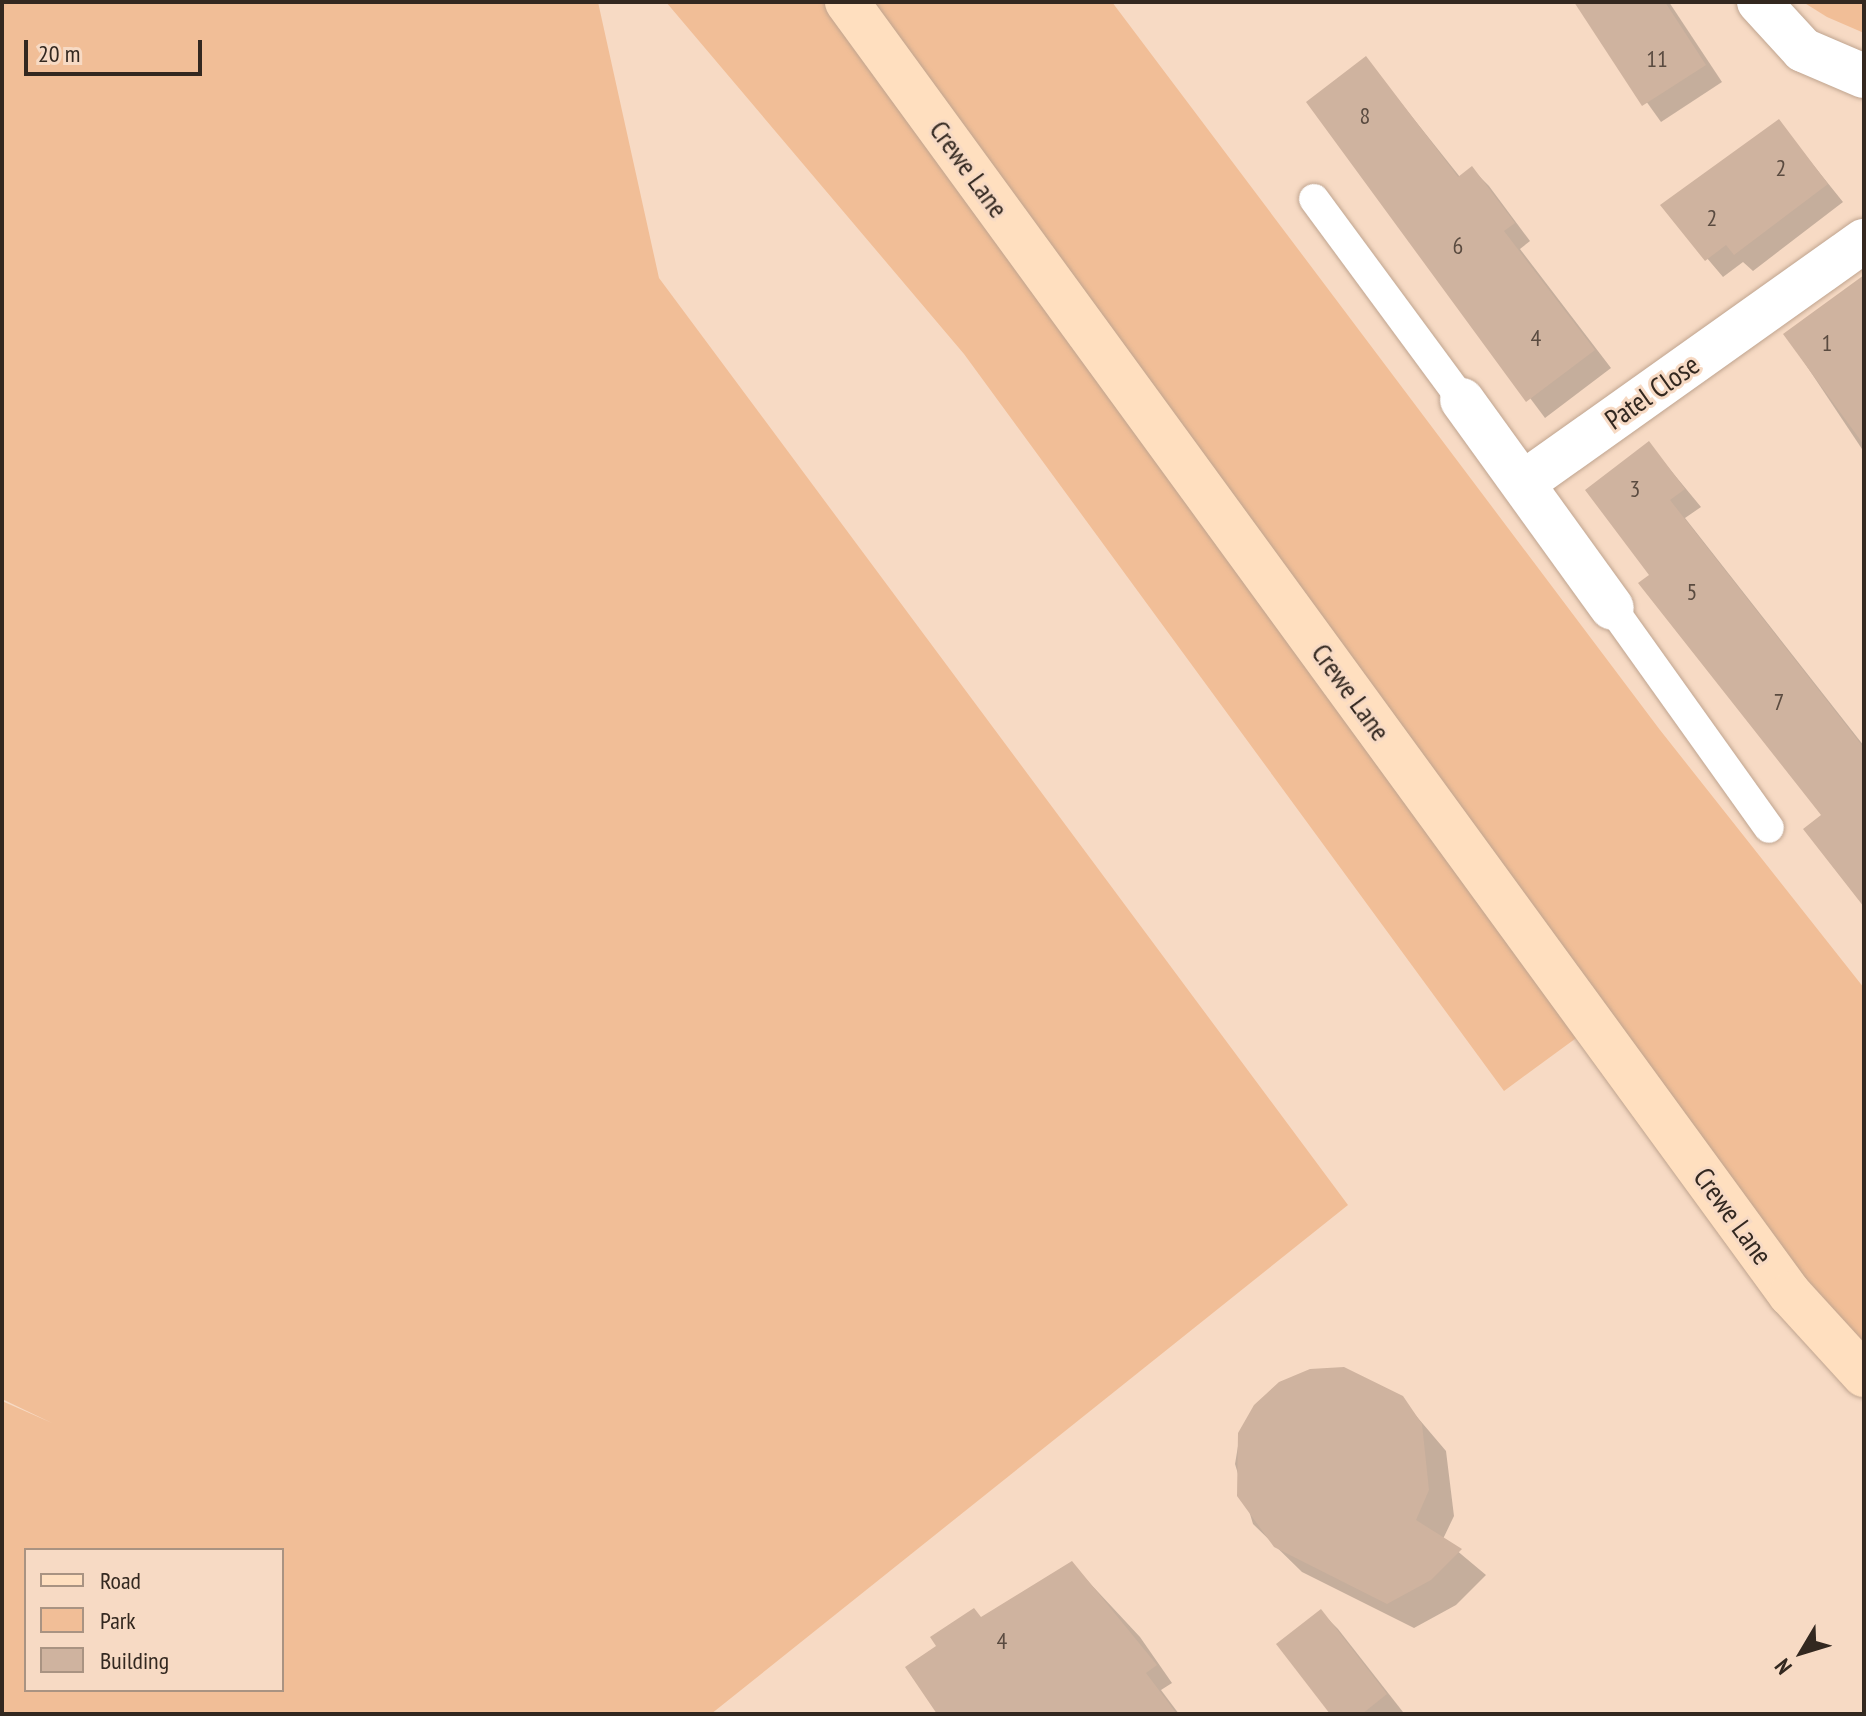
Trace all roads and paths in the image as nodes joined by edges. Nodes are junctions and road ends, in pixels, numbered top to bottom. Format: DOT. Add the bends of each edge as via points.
graph roads {
  1 [pos="847,2"];
  2 [pos="1759,2"];
  3 [pos="1864,76"];
  4 [pos="1314,199"];
  5 [pos="1864,241"];
  6 [pos="1462,400"];
  7 [pos="1523,483"];
  8 [pos="1612,608"];
  9 [pos="1769,828"];
  10 [pos="1864,1375"];
  1 -- 10 [label="street, Crewe Lane" via="1754,1245"];
  2 -- 3 [label="street" via="1803,50"];
  4 -- 6 [label="lane"];
  5 -- 7 [label="street, Patel Close"];
  6 -- 7 [label="street"];
  7 -- 8 [label="street"];
  8 -- 9 [label="lane"];
}
